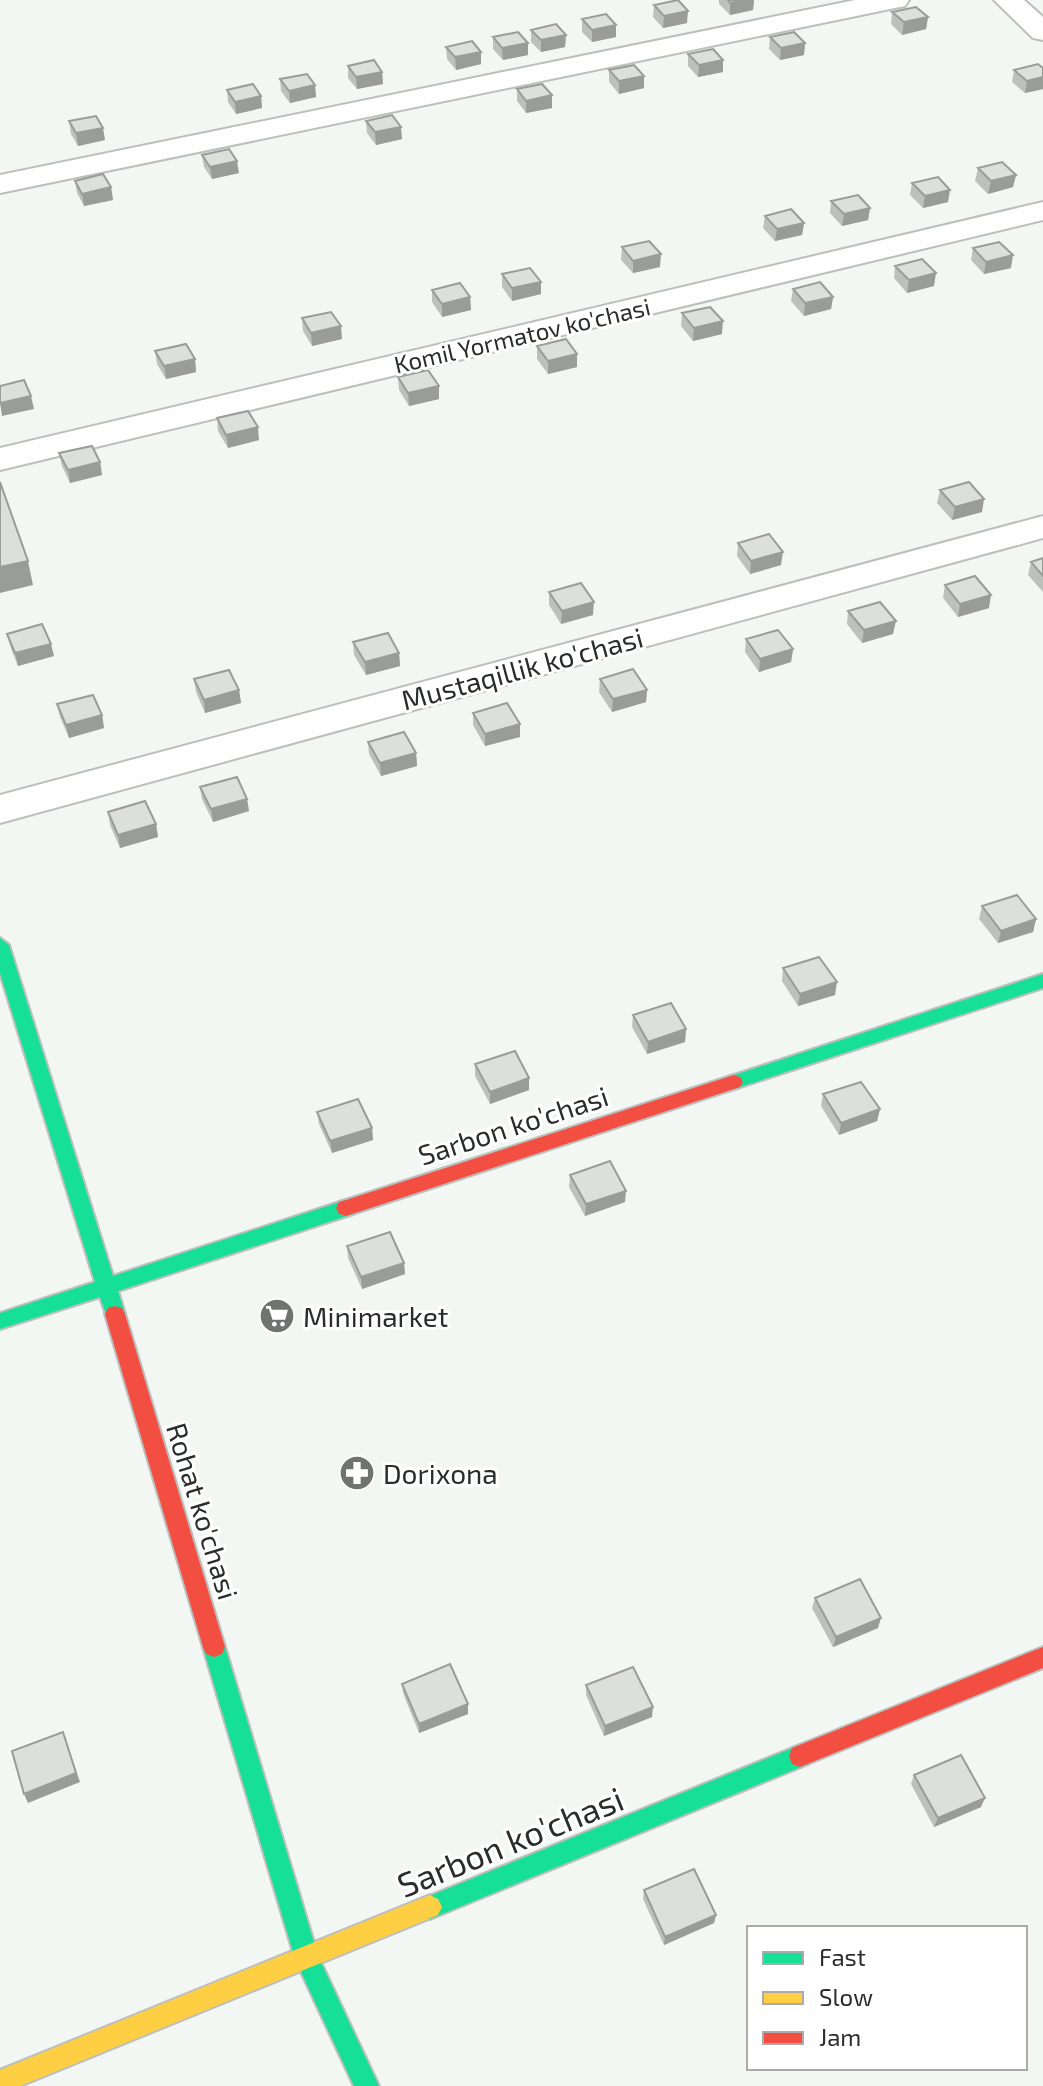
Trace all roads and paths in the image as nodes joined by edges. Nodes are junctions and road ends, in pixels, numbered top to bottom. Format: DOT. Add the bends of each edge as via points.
graph roads {
  1 [pos="895,0"];
  2 [pos="1008,0"];
  3 [pos="1043,32"];
  4 [pos="0,184"];
  5 [pos="1043,211"];
  6 [pos="0,459"];
  7 [pos="1043,527"];
  8 [pos="0,809"];
  9 [pos="0,945"];
  10 [pos="1043,981"];
  11 [pos="107,1287"];
  12 [pos="0,1321"];
  13 [pos="1043,1657"];
  14 [pos="307,1959"];
  15 [pos="0,2082"];
  16 [pos="367,2086"];
  1 -- 4 [label="street"];
  2 -- 3 [label="street"];
  5 -- 6 [label="street, Komil Yormatov ko'chasi"];
  7 -- 8 [label="street, Mustaqillik ko'chasi"];
  9 -- 11 [label="street, Rohat ko'chasi"];
  10 -- 11 [label="street, Sarbon ko'chasi"];
  11 -- 12 [label="street, Sarbon ko'chasi"];
  11 -- 14 [label="street, Rohat ko'chasi"];
  13 -- 14 [label="street, Sarbon ko'chasi"];
  14 -- 15 [label="street, Sarbon ko'chasi"];
  14 -- 16 [label="street, Rohat ko'chasi"];
}
